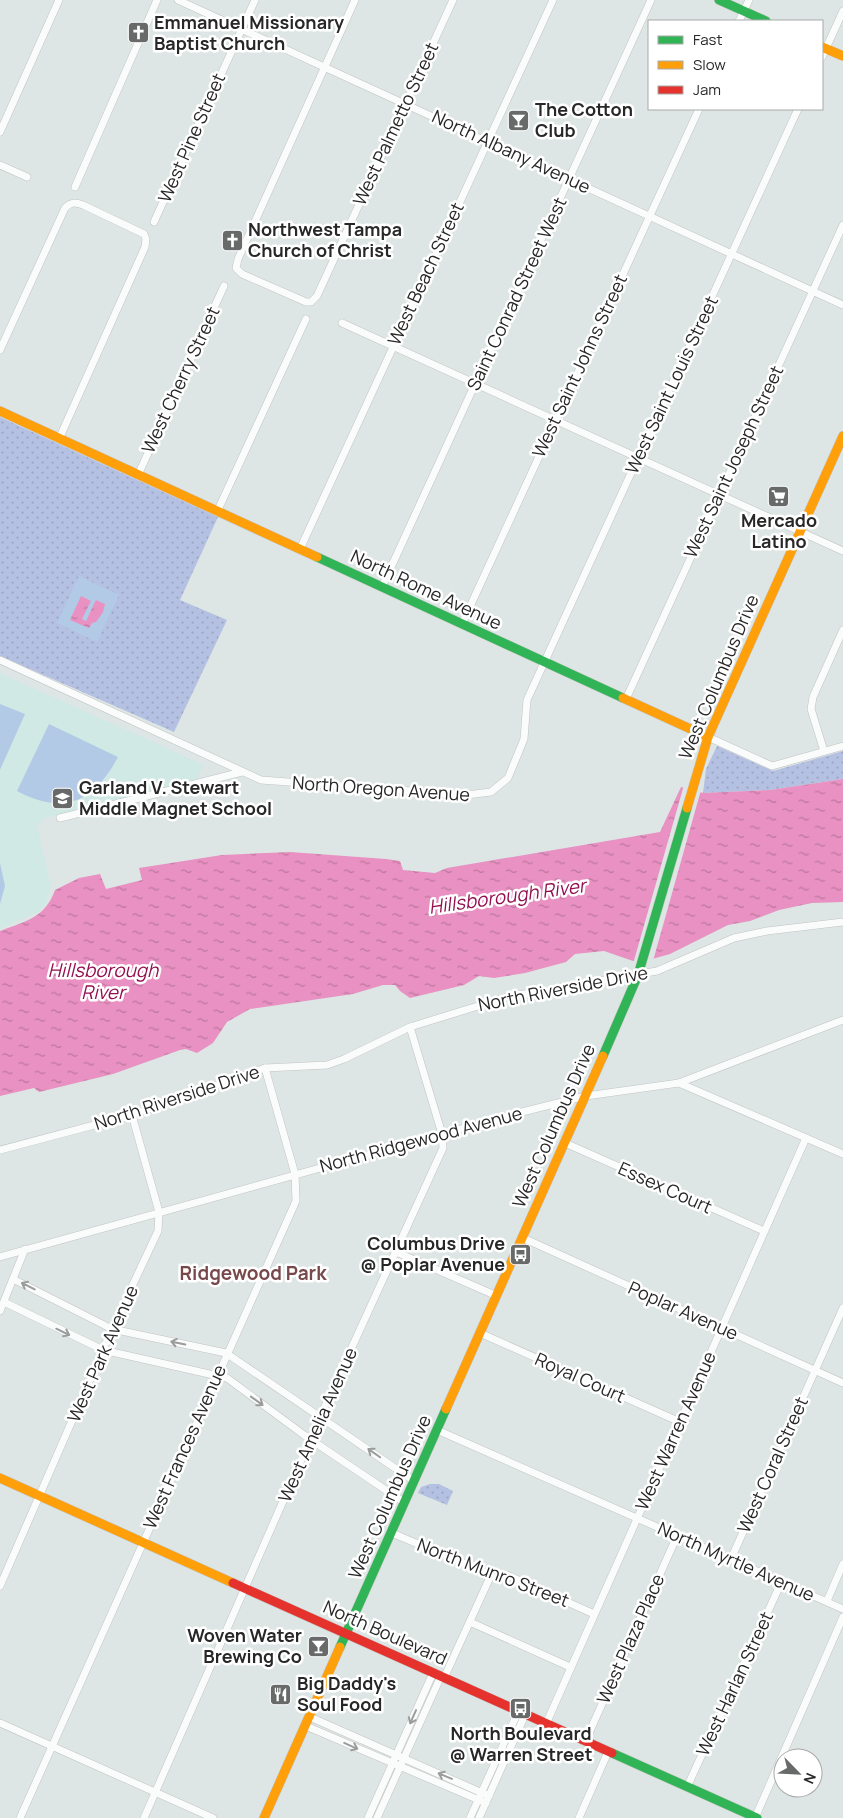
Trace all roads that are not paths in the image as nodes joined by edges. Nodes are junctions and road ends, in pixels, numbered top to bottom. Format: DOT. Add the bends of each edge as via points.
graph roads {
  1 [pos="60,0"];
  2 [pos="157,0"];
  3 [pos="178,0"];
  4 [pos="255,0"];
  5 [pos="355,0"];
  6 [pos="552,0"];
  7 [pos="651,0"];
  8 [pos="719,0"];
  9 [pos="749,0"];
  10 [pos="451,1"];
  11 [pos="744,11"];
  12 [pos="843,11"];
  13 [pos="740,20"];
  14 [pos="764,20"];
  15 [pos="242,29"];
  16 [pos="823,51"];
  17 [pos="843,56"];
  18 [pos="324,67"];
  19 [pos="405,103"];
  20 [pos="699,110"];
  21 [pos="798,110"];
  22 [pos="0,132"];
  23 [pos="488,141"];
  24 [pos="0,165"];
  25 [pos="28,177"];
  26 [pos="570,179"];
  27 [pos="75,187"];
  28 [pos="650,215"];
  29 [pos="154,222"];
  30 [pos="843,224"];
  31 [pos="732,253"];
  32 [pos="224,286"];
  33 [pos="812,291"];
  34 [pos="843,305"];
  35 [pos="306,319"];
  36 [pos="342,323"];
  37 [pos="393,345"];
  38 [pos="0,350"];
  39 [pos="475,383"];
  40 [pos="0,411"];
  41 [pos="555,420"];
  42 [pos="843,436"];
  43 [pos="59,438"];
  44 [pos="638,458"];
  45 [pos="138,475"];
  46 [pos="718,494"];
  47 [pos="217,512"];
  48 [pos="799,532"];
  49 [pos="300,549"];
  50 [pos="843,551"];
  51 [pos="382,587"];
  52 [pos="462,624"];
  53 [pos="843,630"];
  54 [pos="0,660"];
  55 [pos="545,662"];
  56 [pos="626,699"];
  57 [pos="708,737"];
  58 [pos="843,746"];
  59 [pos="824,751"];
  60 [pos="242,772"];
  61 [pos="60,818"];
  62 [pos="843,922"];
  63 [pos="638,975"];
  64 [pos="843,1020"];
  65 [pos="410,1026"];
  66 [pos="265,1068"];
  67 [pos="679,1083"];
  68 [pos="586,1096"];
  69 [pos="132,1115"];
  70 [pos="442,1134"];
  71 [pos="806,1138"];
  72 [pos="566,1144"];
  73 [pos="0,1150"];
  74 [pos="843,1153"];
  75 [pos="295,1174"];
  76 [pos="159,1212"];
  77 [pos="764,1232"];
  78 [pos="523,1238"];
  79 [pos="25,1249"];
  80 [pos="396,1252"];
  81 [pos="0,1257"];
  82 [pos="13,1279"];
  83 [pos="497,1296"];
  84 [pos="4,1302"];
  85 [pos="843,1308"];
  86 [pos="0,1311"];
  87 [pos="112,1329"];
  88 [pos="721,1329"];
  89 [pos="480,1333"];
  90 [pos="103,1350"];
  91 [pos="226,1353"];
  92 [pos="816,1370"];
  93 [pos="216,1375"];
  94 [pos="843,1383"];
  95 [pos="320,1417"];
  96 [pos="680,1422"];
  97 [pos="438,1430"];
  98 [pos="311,1440"];
  99 [pos="0,1478"];
  100 [pos="414,1481"];
  101 [pos="40,1496"];
  102 [pos="405,1503"];
  103 [pos="637,1518"];
  104 [pos="392,1533"];
  105 [pos="677,1536"];
  106 [pos="143,1543"];
  107 [pos="731,1559"];
  108 [pos="843,1564"];
  109 [pos="491,1576"];
  110 [pos="782,1581"];
  111 [pos="0,1586"];
  112 [pos="246,1589"];
  113 [pos="826,1602"];
  114 [pos="843,1609"];
  115 [pos="594,1614"];
  116 [pos="843,1618"];
  117 [pos="470,1622"];
  118 [pos="347,1634"];
  119 [pos="570,1667"];
  120 [pos="439,1676"];
  121 [pos="522,1713"];
  122 [pos="308,1722"];
  123 [pos="0,1723"];
  124 [pos="546,1724"];
  125 [pos="585,1742"];
  126 [pos="53,1746"];
  127 [pos="608,1752"];
  128 [pos="396,1756"];
  129 [pos="404,1759"];
  130 [pos="392,1764"];
  131 [pos="400,1767"];
  132 [pos="687,1787"];
  133 [pos="156,1792"];
  134 [pos="482,1792"];
  135 [pos="489,1796"];
  136 [pos="478,1800"];
  137 [pos="486,1804"];
  138 [pos="20,1818"];
  139 [pos="144,1818"];
  140 [pos="213,1818"];
  141 [pos="266,1818"];
  142 [pos="368,1818"];
  143 [pos="377,1818"];
  144 [pos="470,1818"];
  145 [pos="479,1818"];
  146 [pos="579,1818"];
  147 [pos="756,1818"];
  1 -- 22 [label="street"];
  2 -- 27 [label="street"];
  3 -- 15 [label="street, North Albany Avenue"];
  4 -- 15 [label="street, West Pine Street"];
  5 -- 18 [label="street"];
  6 -- 23 [label="street, West Beach Street"];
  7 -- 26 [label="street, Saint Conrad Street West"];
  8 -- 11 [label="street"];
  9 -- 11 [label="street"];
  10 -- 19 [label="street, West Palmetto Street"];
  11 -- 13 [label="street"];
  11 -- 14 [label="street"];
  12 -- 16 [label="street"];
  15 -- 18 [label="street, North Albany Avenue"];
  15 -- 29 [label="street, West Pine Street"];
  16 -- 17 [label="street"];
  18 -- 19 [label="street, North Albany Avenue"];
  18 -- 19 [label="street, West Palmetto Street" via="238,258 236,268 242,274 312,302"];
  19 -- 23 [label="street, North Albany Avenue"];
  20 -- 28 [label="street, West Saint Johns Street"];
  21 -- 31 [label="street, West Saint Louis Street"];
  23 -- 26 [label="street, North Albany Avenue"];
  23 -- 37 [label="street, West Beach Street"];
  24 -- 25 [label="street"];
  26 -- 28 [label="street, North Albany Avenue"];
  26 -- 39 [label="street, Saint Conrad Street West"];
  28 -- 31 [label="street, North Albany Avenue"];
  28 -- 41 [label="street, West Saint Johns Street"];
  30 -- 33 [label="street, West Saint Joseph Street"];
  31 -- 33 [label="street, North Albany Avenue"];
  31 -- 44 [label="street, West Saint Louis Street"];
  32 -- 45 [label="street, West Cherry Street"];
  33 -- 34 [label="street, North Albany Avenue"];
  33 -- 46 [label="street, West Saint Joseph Street"];
  35 -- 47 [label="street"];
  36 -- 37 [label="street"];
  37 -- 39 [label="street"];
  37 -- 49 [label="street, West Beach Street"];
  38 -- 43 [label="street" via="64,208 75,202 141,232 146,239 145,247"];
  39 -- 41 [label="street"];
  39 -- 51 [label="street, Saint Conrad Street West"];
  40 -- 43 [label="street, North Rome Avenue"];
  41 -- 44 [label="street"];
  41 -- 52 [label="street, West Saint Johns Street"];
  42 -- 48 [label="street, West Columbus Drive"];
  43 -- 45 [label="street, North Rome Avenue"];
  44 -- 46 [label="street"];
  44 -- 55 [label="street, West Saint Louis Street"];
  45 -- 47 [label="street, North Rome Avenue"];
  46 -- 48 [label="street"];
  46 -- 56 [label="street, West Saint Joseph Street"];
  47 -- 49 [label="street, North Rome Avenue"];
  48 -- 50 [label="street"];
  48 -- 57 [label="street, West Columbus Drive"];
  49 -- 51 [label="street, North Rome Avenue"];
  51 -- 52 [label="street, North Rome Avenue"];
  52 -- 55 [label="street, North Rome Avenue"];
  53 -- 59 [label="street" via="812,702 811,709"];
  54 -- 60 [label="street, North Oregon Avenue"];
  55 -- 56 [label="street, North Rome Avenue"];
  55 -- 60 [label="street, North Oregon Avenue" via="527,700 522,746 508,778 492,792 466,795 274,782"];
  56 -- 57 [label="street, North Rome Avenue"];
  57 -- 59 [label="street, North Rome Avenue" via="772,766"];
  57 -- 63 [label="street, West Columbus Drive"];
  58 -- 59 [label="street, North Rome Avenue"];
  60 -- 61 [label="street"];
  62 -- 63 [label="street, North Riverside Drive" via="734,938 657,971"];
  63 -- 65 [label="street, North Riverside Drive" via="507,997"];
  63 -- 68 [label="street, West Columbus Drive"];
  64 -- 67 [label="street, North Ridgewood Avenue"];
  65 -- 66 [label="street, North Riverside Drive" via="344,1060 327,1065"];
  65 -- 70 [label="street, West Amelia Avenue"];
  66 -- 69 [label="street, North Riverside Drive"];
  66 -- 75 [label="street, West Frances Avenue"];
  67 -- 68 [label="street, North Ridgewood Avenue"];
  67 -- 71 [label="street"];
  68 -- 70 [label="street, North Ridgewood Avenue"];
  68 -- 72 [label="street, West Columbus Drive"];
  69 -- 73 [label="street, North Riverside Drive"];
  69 -- 76 [label="street, West Park Avenue"];
  70 -- 75 [label="street, North Ridgewood Avenue"];
  70 -- 80 [label="street, West Amelia Avenue" via="442,1148"];
  71 -- 74 [label="street"];
  71 -- 77 [label="street, West Warren Avenue"];
  72 -- 77 [label="street, Essex Court"];
  72 -- 78 [label="street, West Columbus Drive"];
  75 -- 76 [label="street, North Ridgewood Avenue"];
  75 -- 91 [label="street, West Frances Avenue" via="296,1201"];
  76 -- 79 [label="street, North Ridgewood Avenue"];
  76 -- 87 [label="street, West Park Avenue" via="158,1231"];
  77 -- 88 [label="street, West Warren Avenue"];
  78 -- 83 [label="street, West Columbus Drive"];
  78 -- 88 [label="street, Poplar Avenue"];
  79 -- 81 [label="street, North Ridgewood Avenue"];
  79 -- 82 [label="street"];
  80 -- 83 [label="street"];
  80 -- 95 [label="street, West Amelia Avenue"];
  82 -- 84 [label="street"];
  87 -- 82 [label="street, one-way"];
  83 -- 89 [label="street, West Columbus Drive"];
  84 -- 86 [label="street"];
  84 -- 90 [label="street, one-way"];
  85 -- 92 [label="street, West Coral Street"];
  87 -- 90 [label="street, West Park Avenue"];
  91 -- 87 [label="street, one-way"];
  88 -- 92 [label="street, Poplar Avenue"];
  88 -- 96 [label="street, West Warren Avenue"];
  89 -- 96 [label="street, Royal Court"];
  89 -- 97 [label="street, West Columbus Drive"];
  90 -- 93 [label="street"];
  90 -- 101 [label="street, West Park Avenue"];
  91 -- 93 [label="street, West Frances Avenue"];
  91 -- 95 [label="street"];
  92 -- 94 [label="street, Poplar Avenue"];
  92 -- 107 [label="street, West Coral Street"];
  93 -- 98 [label="street, one-way" via="227,1378"];
  93 -- 106 [label="street, West Frances Avenue"];
  95 -- 98 [label="street, West Amelia Avenue"];
  100 -- 95 [label="street, one-way"];
  96 -- 103 [label="street, West Warren Avenue"];
  97 -- 100 [label="street, West Columbus Drive"];
  97 -- 103 [label="street, North Myrtle Avenue"];
  98 -- 102 [label="street"];
  98 -- 112 [label="street, West Amelia Avenue"];
  99 -- 101 [label="street, North Boulevard"];
  100 -- 102 [label="street, West Columbus Drive"];
  101 -- 106 [label="street, North Boulevard"];
  101 -- 111 [label="street, West Park Avenue"];
  102 -- 104 [label="street, West Columbus Drive"];
  103 -- 105 [label="street, North Myrtle Avenue"];
  103 -- 115 [label="street, West Warren Avenue"];
  104 -- 109 [label="street, North Munro Street"];
  104 -- 118 [label="street, West Columbus Drive"];
  105 -- 107 [label="street, North Myrtle Avenue"];
  105 -- 125 [label="street, West Plaza Place"];
  106 -- 112 [label="street, North Boulevard"];
  106 -- 126 [label="street, West Frances Avenue"];
  107 -- 110 [label="street, North Myrtle Avenue"];
  108 -- 113 [label="street"];
  109 -- 115 [label="street, North Munro Street" via="506,1575"];
  109 -- 117 [label="street"];
  110 -- 113 [label="street, North Myrtle Avenue"];
  110 -- 132 [label="street, West Harlan Street"];
  112 -- 118 [label="street, North Boulevard"];
  112 -- 133 [label="street, West Amelia Avenue"];
  113 -- 114 [label="street, North Myrtle Avenue"];
  115 -- 119 [label="street, West Warren Avenue"];
  116 -- 147 [label="street"];
  117 -- 119 [label="street"];
  117 -- 120 [label="street"];
  118 -- 120 [label="street, North Boulevard"];
  118 -- 122 [label="street, West Columbus Drive"];
  119 -- 124 [label="street, West Warren Avenue"];
  120 -- 121 [label="street, North Boulevard"];
  120 -- 128 [label="street, one-way"];
  120 -- 129 [label="street"];
  121 -- 124 [label="street, North Boulevard"];
  121 -- 134 [label="street"];
  121 -- 135 [label="street"];
  122 -- 128 [label="street"];
  122 -- 130 [label="street, one-way"];
  122 -- 141 [label="street, West Columbus Drive"];
  123 -- 126 [label="street"];
  124 -- 125 [label="street, North Boulevard"];
  125 -- 127 [label="street, North Boulevard"];
  126 -- 133 [label="street"];
  126 -- 138 [label="street, West Frances Avenue"];
  127 -- 132 [label="street, North Boulevard"];
  127 -- 146 [label="street"];
  128 -- 129 [label="street"];
  128 -- 130 [label="street"];
  129 -- 131 [label="street"];
  134 -- 129 [label="street, one-way"];
  130 -- 131 [label="street"];
  130 -- 142 [label="street"];
  131 -- 136 [label="street"];
  131 -- 143 [label="street"];
  132 -- 147 [label="street, North Boulevard"];
  133 -- 139 [label="street, West Amelia Avenue"];
  133 -- 140 [label="street"];
  134 -- 135 [label="street"];
  134 -- 136 [label="street"];
  135 -- 137 [label="street"];
  136 -- 137 [label="street"];
  136 -- 144 [label="street"];
  137 -- 145 [label="street"];
}
